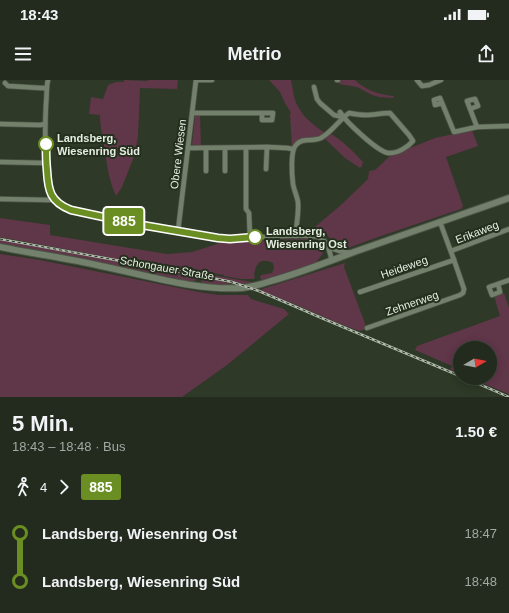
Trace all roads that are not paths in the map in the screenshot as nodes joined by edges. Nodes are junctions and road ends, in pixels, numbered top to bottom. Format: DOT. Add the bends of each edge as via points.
graph roads {
  1 [pos="48,80"];
  2 [pos="196,80"];
  3 [pos="212,80"];
  4 [pos="417,80"];
  5 [pos="441,80"];
  6 [pos="5,83"];
  7 [pos="314,87"];
  8 [pos="47,88"];
  9 [pos="442,103"];
  10 [pos="470,109"];
  11 [pos="192,113"];
  12 [pos="262,113"];
  13 [pos="342,114"];
  14 [pos="0,124"];
  15 [pos="45,124"];
  16 [pos="509,126"];
  17 [pos="477,128"];
  18 [pos="267,147"];
  19 [pos="188,148"];
  20 [pos="206,148"];
  21 [pos="225,148"];
  22 [pos="246,148"];
  23 [pos="293,149"];
  24 [pos="0,162"];
  25 [pos="46,163"];
  26 [pos="266,169"];
  27 [pos="206,171"];
  28 [pos="225,171"];
  29 [pos="53,198"];
  30 [pos="509,198"];
  31 [pos="0,199"];
  32 [pos="440,222"];
  33 [pos="509,229"];
  34 [pos="178,231"];
  35 [pos="296,236"];
  36 [pos="250,238"];
  37 [pos="0,247"];
  38 [pos="328,247"];
  39 [pos="451,251"];
  40 [pos="353,253"];
  41 [pos="454,260"];
  42 [pos="332,261"];
  43 [pos="509,280"];
  44 [pos="498,284"];
  45 [pos="360,292"];
  46 [pos="463,293"];
  47 [pos="367,328"];
  1 -- 8 [label="street"];
  2 -- 3 [label="street"];
  2 -- 11 [label="street, Obere Wiesen"];
  4 -- 5 [label="street" via="422,86"];
  6 -- 8 [label="street" via="8,86"];
  7 -- 13 [label="street" via="320,103 334,115"];
  8 -- 15 [label="street"];
  9 -- 17 [label="street" via="454,132"];
  10 -- 17 [label="street"];
  11 -- 12 [label="street"];
  11 -- 19 [label="street, Obere Wiesen"];
  13 -- 13 [label="street" via="390,113 409,135 412,140 410,145 394,153 380,150"];
  13 -- 23 [label="street" via="327,134 317,140 300,141"];
  14 -- 15 [label="street"];
  15 -- 25 [label="street"];
  16 -- 17 [label="street"];
  18 -- 22 [label="street"];
  18 -- 23 [label="street"];
  18 -- 26 [label="street"];
  19 -- 20 [label="street"];
  19 -- 34 [label="street, Obere Wiesen"];
  20 -- 21 [label="street"];
  20 -- 27 [label="street"];
  21 -- 22 [label="street"];
  21 -- 28 [label="street"];
  22 -- 36 [label="street" via="246,209 249,213"];
  23 -- 35 [label="street" via="293,186 298,203"];
  24 -- 25 [label="street"];
  25 -- 29 [label="street" via="49,191"];
  29 -- 31 [label="street"];
  29 -- 34 [label="street" via="58,204 71,210"];
  30 -- 32 [label="main road, Schongauer Straße"];
  32 -- 39 [label="street, Erikaweg"];
  32 -- 40 [label="main road, Schongauer Straße"];
  33 -- 39 [label="street, Erikaweg"];
  34 -- 36 [label="street" via="230,239"];
  35 -- 36 [label="street"];
  35 -- 38 [label="street" via="319,237"];
  37 -- 42 [label="main road, Schongauer Straße" via="200,286 223,288 257,285"];
  38 -- 40 [label="street"];
  38 -- 42 [label="street"];
  39 -- 41 [label="street, Erikaweg"];
  40 -- 42 [label="main road, Schongauer Straße"];
  41 -- 45 [label="street, Heideweg"];
  41 -- 46 [label="street, Erikaweg" via="464,289"];
  43 -- 44 [label="street"];
  46 -- 47 [label="street, Zehnerweg"];
}
